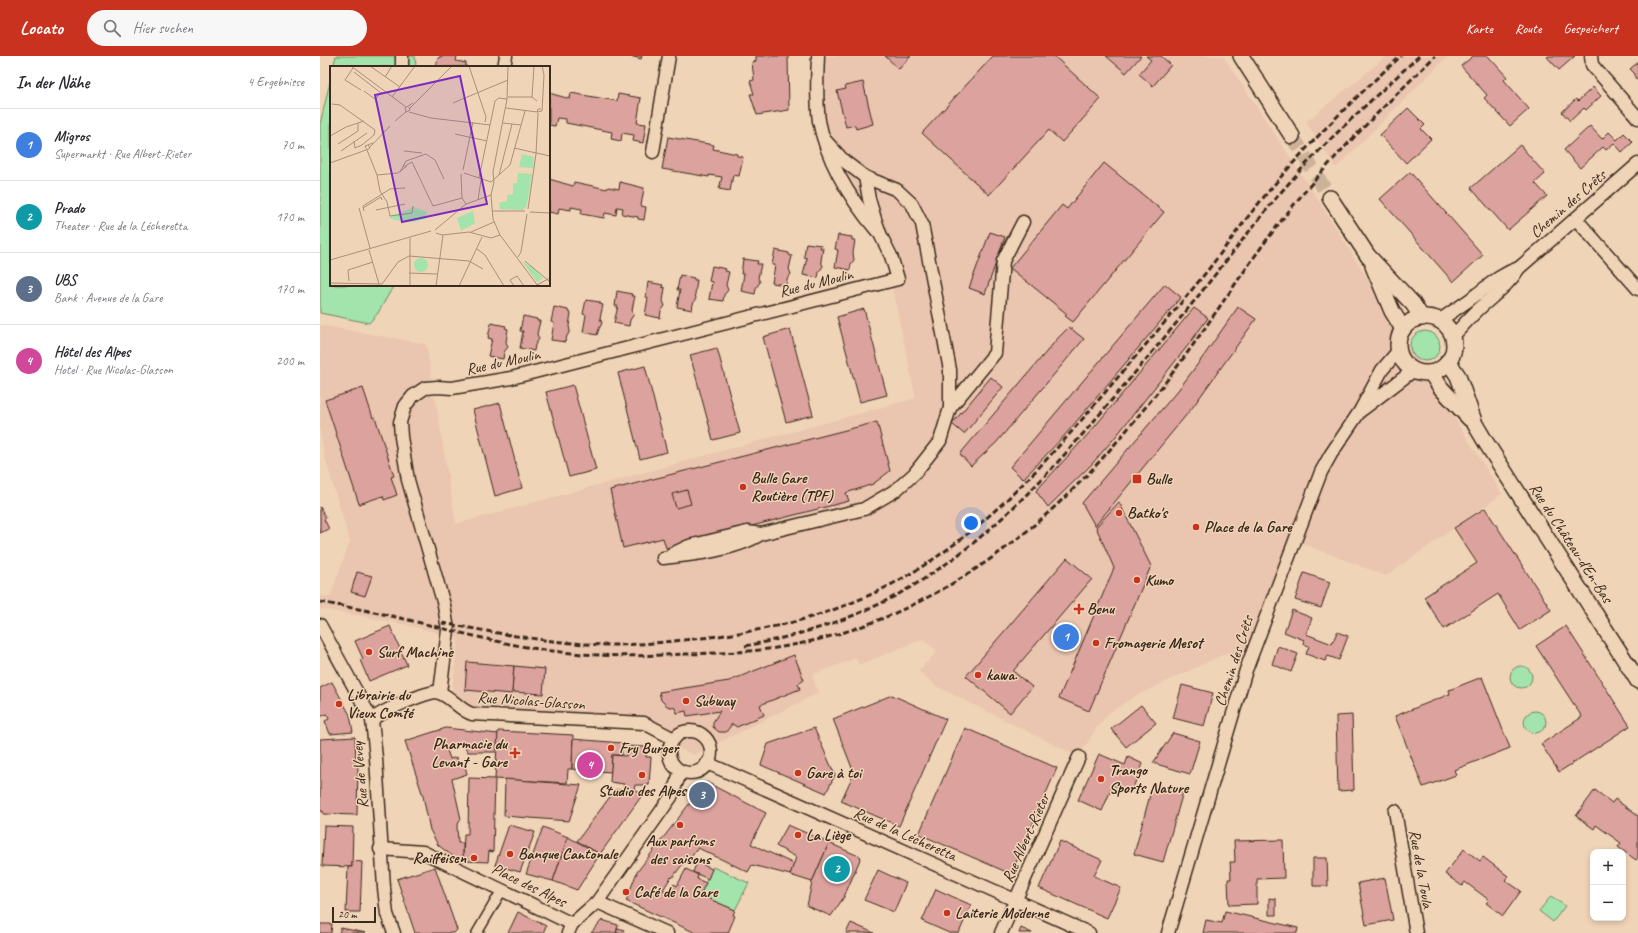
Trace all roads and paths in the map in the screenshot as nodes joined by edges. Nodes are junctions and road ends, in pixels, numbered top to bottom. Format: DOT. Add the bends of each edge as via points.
graph roads {
  1 [pos="506,56"];
  2 [pos="669,56"];
  3 [pos="818,56"];
  4 [pos="1240,56"];
  5 [pos="1590,56"];
  6 [pos="504,66"];
  7 [pos="1638,118"];
  8 [pos="1292,136"];
  9 [pos="824,139"];
  10 [pos="653,152"];
  11 [pos="1638,164"];
  12 [pos="865,177"];
  13 [pos="1330,198"];
  14 [pos="1576,219"];
  15 [pos="1023,222"];
  16 [pos="881,236"];
  17 [pos="1368,256"];
  18 [pos="1519,268"];
  19 [pos="1638,289"];
  20 [pos="1422,318"];
  21 [pos="1439,321"];
  22 [pos="1403,329"];
  23 [pos="1452,337"];
  24 [pos="1398,351"];
  25 [pos="1448,361"];
  26 [pos="1414,370"];
  27 [pos="1431,373"];
  28 [pos="950,408"];
  29 [pos="1360,411"];
  30 [pos="1475,424"];
  31 [pos="761,534"];
  32 [pos="320,625"];
  33 [pos="1638,681"];
  34 [pos="440,692"];
  35 [pos="372,720"];
  36 [pos="674,739"];
  37 [pos="1079,757"];
  38 [pos="708,763"];
  39 [pos="681,771"];
  40 [pos="1395,811"];
  41 [pos="380,849"];
  42 [pos="502,890"];
  43 [pos="1016,901"];
  44 [pos="597,902"];
  45 [pos="570,928"];
  46 [pos="394,933"];
  47 [pos="477,933"];
  48 [pos="667,933"];
  49 [pos="1001,933"];
  50 [pos="1089,933"];
  51 [pos="1168,933"];
  52 [pos="1416,933"];
  1 -- 6 [label="street"];
  2 -- 10 [label="street"];
  3 -- 9 [label="street" via="817,95"];
  4 -- 8 [label="street"];
  5 -- 7 [label="street" via="1592,65"];
  9 -- 12 [label="street" via="844,161"];
  9 -- 16 [label="street" via="835,168 859,210"];
  11 -- 14 [label="street, Chemin des Crêts"];
  12 -- 16 [label="street"];
  12 -- 28 [label="street" via="897,190 912,204 922,224 950,370"];
  13 -- 17 [label="street"];
  14 -- 18 [label="street, Chemin des Crêts"];
  14 -- 19 [label="street"];
  15 -- 28 [label="street" via="1004,261 994,353"];
  16 -- 34 [label="street, Rue du Moulin" via="898,279 511,378 452,388 425,388 413,396 405,406 400,422 401,437 408,480 448,624"];
  17 -- 20 [label="street" via="1413,304"];
  17 -- 22 [label="street" via="1392,311"];
  18 -- 21 [label="street, Chemin des Crêts" via="1495,279"];
  18 -- 23 [label="street, Chemin des Crêts" via="1513,278"];
  20 -- 21 [label="street"];
  20 -- 22 [label="street" via="1412,321"];
  21 -- 23 [label="street"];
  22 -- 24 [label="street"];
  23 -- 25 [label="street" via="1453,350"];
  24 -- 26 [label="street" via="1403,361"];
  24 -- 29 [label="street, Chemin des Crêts" via="1382,370"];
  25 -- 27 [label="street"];
  25 -- 30 [label="street, Rue du Château-d'En-Bas" via="1458,376"];
  26 -- 27 [label="street"];
  26 -- 29 [label="street, Chemin des Crêts"];
  27 -- 30 [label="street, Rue du Château-d'En-Bas" via="1441,388"];
  28 -- 31 [label="street" via="945,429 937,444 914,474 896,490 864,508"];
  29 -- 51 [label="street, Chemin des Crêts" via="1321,472 1258,636"];
  30 -- 33 [label="street, Rue du Château-d'En-Bas"];
  31 -- 31 [label="street" via="747,532 695,544 664,558 701,553 750,541"];
  32 -- 35 [label="street, Rue de Vevey"];
  34 -- 35 [label="street" via="387,710"];
  34 -- 36 [label="street, Rue Nicolas-Glasson" via="465,712 472,714 644,723"];
  35 -- 41 [label="street, Rue de Vevey" via="380,813"];
  36 -- 38 [label="street" via="686,732 699,734 709,744"];
  36 -- 39 [label="street" via="670,744 670,757 676,768"];
  37 -- 43 [label="street, Rue Albert-Rieter"];
  38 -- 39 [label="street" via="698,771"];
  38 -- 43 [label="street, Rue de la Lécheretta"];
  39 -- 44 [label="street" via="671,797"];
  40 -- 52 [label="street, Rue de la Toula"];
  41 -- 42 [label="street, Place des Alpes" via="423,852"];
  41 -- 46 [label="street, Rue de Vevey" via="388,914"];
  42 -- 45 [label="street, Place des Alpes"];
  42 -- 47 [label="street"];
  43 -- 49 [label="street, Rue Albert-Rieter"];
  43 -- 50 [label="street, Rue de la Lécheretta"];
  44 -- 45 [label="street"];
  44 -- 48 [label="street"];
}
